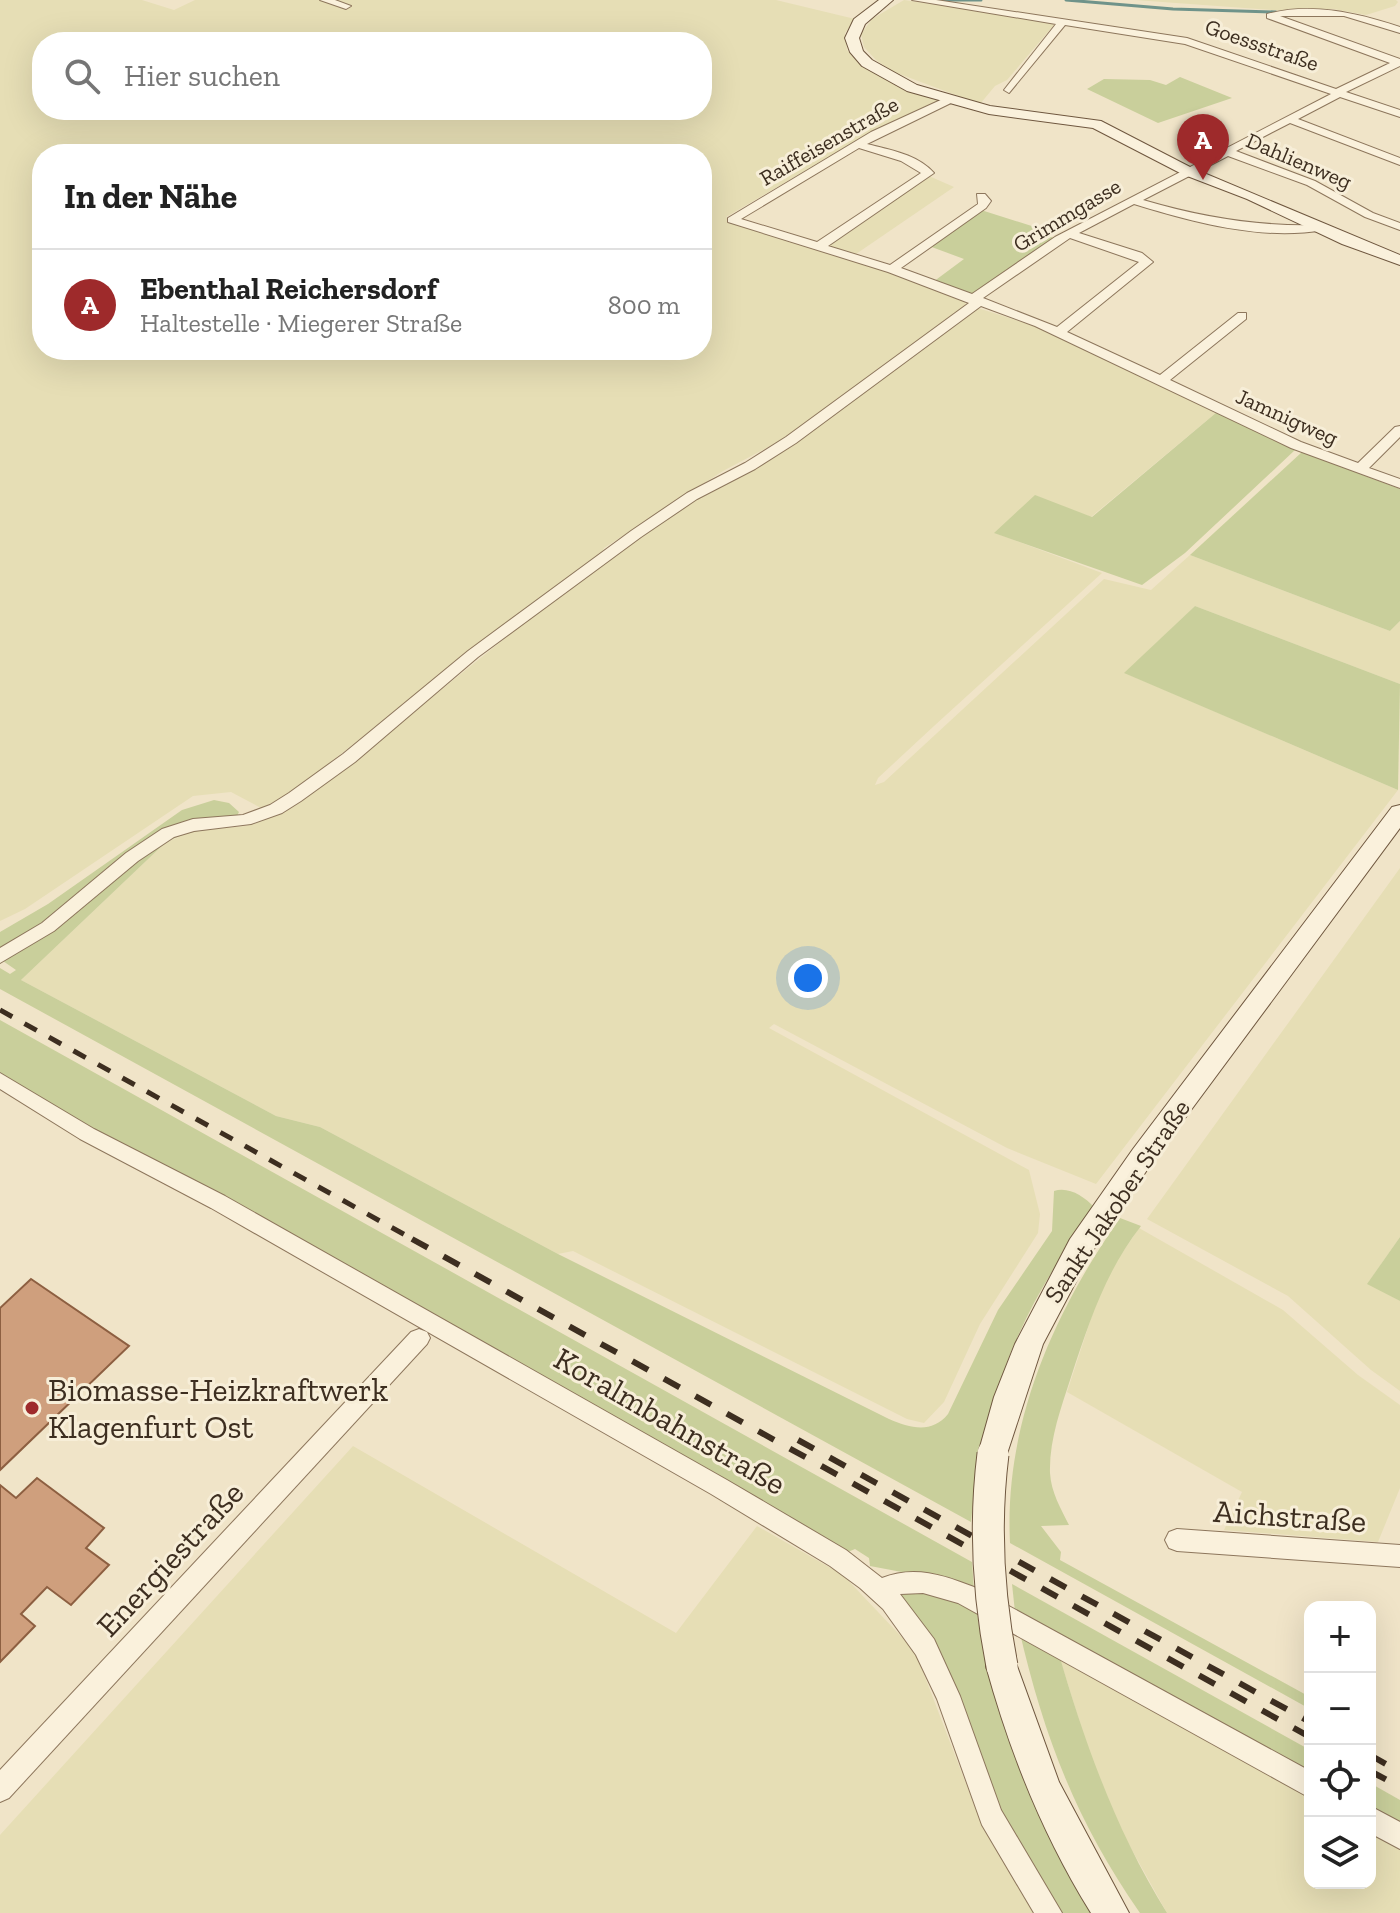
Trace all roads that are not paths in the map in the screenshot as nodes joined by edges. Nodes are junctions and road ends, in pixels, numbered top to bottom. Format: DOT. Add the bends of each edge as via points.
graph roads {
  1 [pos="325,0"];
  2 [pos="887,0"];
  3 [pos="917,0"];
  4 [pos="346,6"];
  5 [pos="1063,22"];
  6 [pos="1400,30"];
  7 [pos="1399,62"];
  8 [pos="1009,90"];
  9 [pos="1339,93"];
  10 [pos="949,100"];
  11 [pos="1400,114"];
  12 [pos="1288,119"];
  13 [pos="857,144"];
  14 [pos="1226,151"];
  15 [pos="1400,162"];
  16 [pos="1187,171"];
  17 [pos="981,196"];
  18 [pos="1131,200"];
  19 [pos="732,220"];
  20 [pos="1400,227"];
  21 [pos="1319,228"];
  22 [pos="1069,234"];
  23 [pos="819,246"];
  24 [pos="1400,260"];
  25 [pos="892,269"];
  26 [pos="974,302"];
  27 [pos="1242,316"];
  28 [pos="1059,332"];
  29 [pos="1161,381"];
  30 [pos="1400,430"];
  31 [pos="1360,469"];
  32 [pos="1400,484"];
  33 [pos="1400,812"];
  34 [pos="8,952"];
  35 [pos="0,1080"];
  36 [pos="419,1338"];
  37 [pos="1177,1540"];
  38 [pos="1400,1556"];
  39 [pos="880,1590"];
  40 [pos="1304,1782"];
  41 [pos="0,1789"];
  42 [pos="1376,1822"];
  43 [pos="1400,1836"];
  44 [pos="1049,1913"];
  45 [pos="1111,1913"];
  1 -- 4 [label="street"];
  2 -- 10 [label="main road" via="855,27 857,52 898,81"];
  3 -- 5 [label="street, Goessstraße"];
  5 -- 8 [label="street"];
  5 -- 9 [label="street, Goessstraße" via="1187,41"];
  6 -- 7 [label="street" via="1338,12 1270,16"];
  7 -- 9 [label="street, Grimmgasse"];
  9 -- 11 [label="street, Goessstraße"];
  9 -- 12 [label="street, Grimmgasse"];
  10 -- 13 [label="street, Raiffeisenstraße"];
  10 -- 16 [label="main road" via="1096,124"];
  12 -- 14 [label="street, Grimmgasse"];
  12 -- 15 [label="street"];
  13 -- 19 [label="street, Raiffeisenstraße"];
  13 -- 23 [label="street" via="907,160 928,173"];
  14 -- 16 [label="street, Grimmgasse"];
  14 -- 20 [label="street, Dahlienweg" via="1311,183"];
  16 -- 18 [label="street, Grimmgasse"];
  16 -- 21 [label="main road"];
  17 -- 25 [label="street" via="982,206"];
  18 -- 21 [label="street" via="1246,225"];
  18 -- 22 [label="street, Grimmgasse"];
  19 -- 23 [label="street, Jamnigweg"];
  21 -- 24 [label="main road"];
  22 -- 26 [label="street, Grimmgasse"];
  22 -- 28 [label="street" via="1147,262"];
  23 -- 25 [label="street, Jamnigweg"];
  25 -- 26 [label="street, Jamnigweg"];
  26 -- 28 [label="street, Jamnigweg"];
  26 -- 34 [label="street, Grimmgasse" via="791,440 636,534 473,654 295,797 245,820 168,833"];
  27 -- 29 [label="street"];
  28 -- 29 [label="street, Jamnigweg"];
  29 -- 31 [label="street, Jamnigweg"];
  30 -- 31 [label="street"];
  31 -- 32 [label="street, Jamnigweg"];
  33 -- 45 [label="main road, Sankt Jakober Straße, bridge" via="1080,1246 1027,1342 1005,1405 993,1454 987,1549 1002,1666 1047,1797"];
  35 -- 39 [label="street, Koralmbahnstraße" via="87,1134 218,1202 705,1480 838,1558"];
  36 -- 41 [label="street, Energiestraße"];
  37 -- 38 [label="street, Aichstraße"];
  39 -- 40 [label="street" via="906,1581 966,1595"];
  39 -- 44 [label="street, Koralmbahnstraße" via="934,1663 981,1794"];
  42 -- 43 [label="street"];
}
